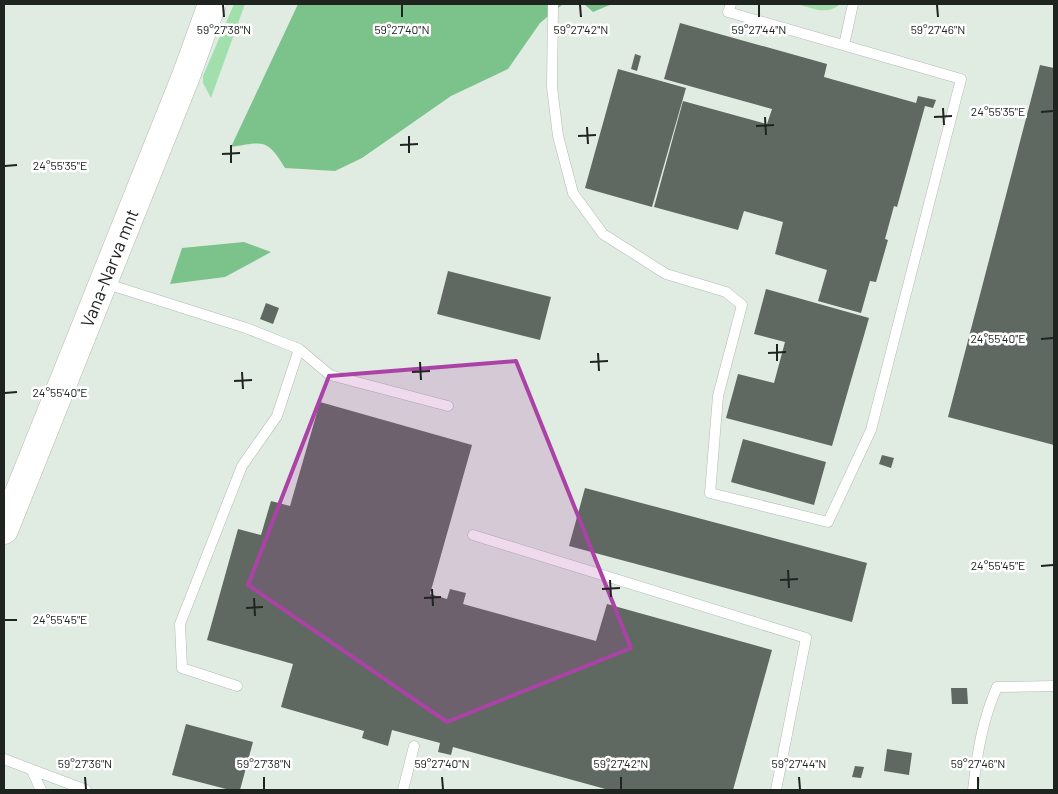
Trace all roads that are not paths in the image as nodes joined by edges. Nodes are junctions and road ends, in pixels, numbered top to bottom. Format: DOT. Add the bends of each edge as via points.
graph roads {
  1 [pos="212,4"];
  2 [pos="553,4"];
  3 [pos="731,4"];
  4 [pos="854,4"];
  5 [pos="844,45"];
  6 [pos="103,282"];
  7 [pos="299,349"];
  8 [pos="448,406"];
  9 [pos="4,530"];
  10 [pos="473,535"];
  11 [pos="236,686"];
  12 [pos="1054,686"];
  13 [pos="414,746"];
  14 [pos="4,759"];
  15 [pos="32,771"];
  16 [pos="41,790"];
  17 [pos="86,790"];
  18 [pos="404,790"];
  19 [pos="776,790"];
  20 [pos="973,790"];
  1 -- 6 [label="main road, Vana-Narva mnt"];
  2 -- 5 [label="lane" via="552,87 558,136 573,193 603,234 666,274 726,292 742,305 718,396 710,493 828,522 871,430 961,79"];
  3 -- 5 [label="lane" via="728,12"];
  4 -- 5 [label="lane"];
  6 -- 7 [label="lane" via="246,328"];
  6 -- 9 [label="main road, Vana-Narva mnt"];
  7 -- 8 [label="lane" via="330,375"];
  7 -- 11 [label="lane" via="277,416 242,466 180,624 182,668"];
  10 -- 19 [label="lane" via="806,638"];
  12 -- 20 [label="lane" via="997,687 978,744"];
  13 -- 18 [label="lane"];
  14 -- 15 [label="lane"];
  15 -- 16 [label="lane"];
  15 -- 17 [label="lane"];
}
